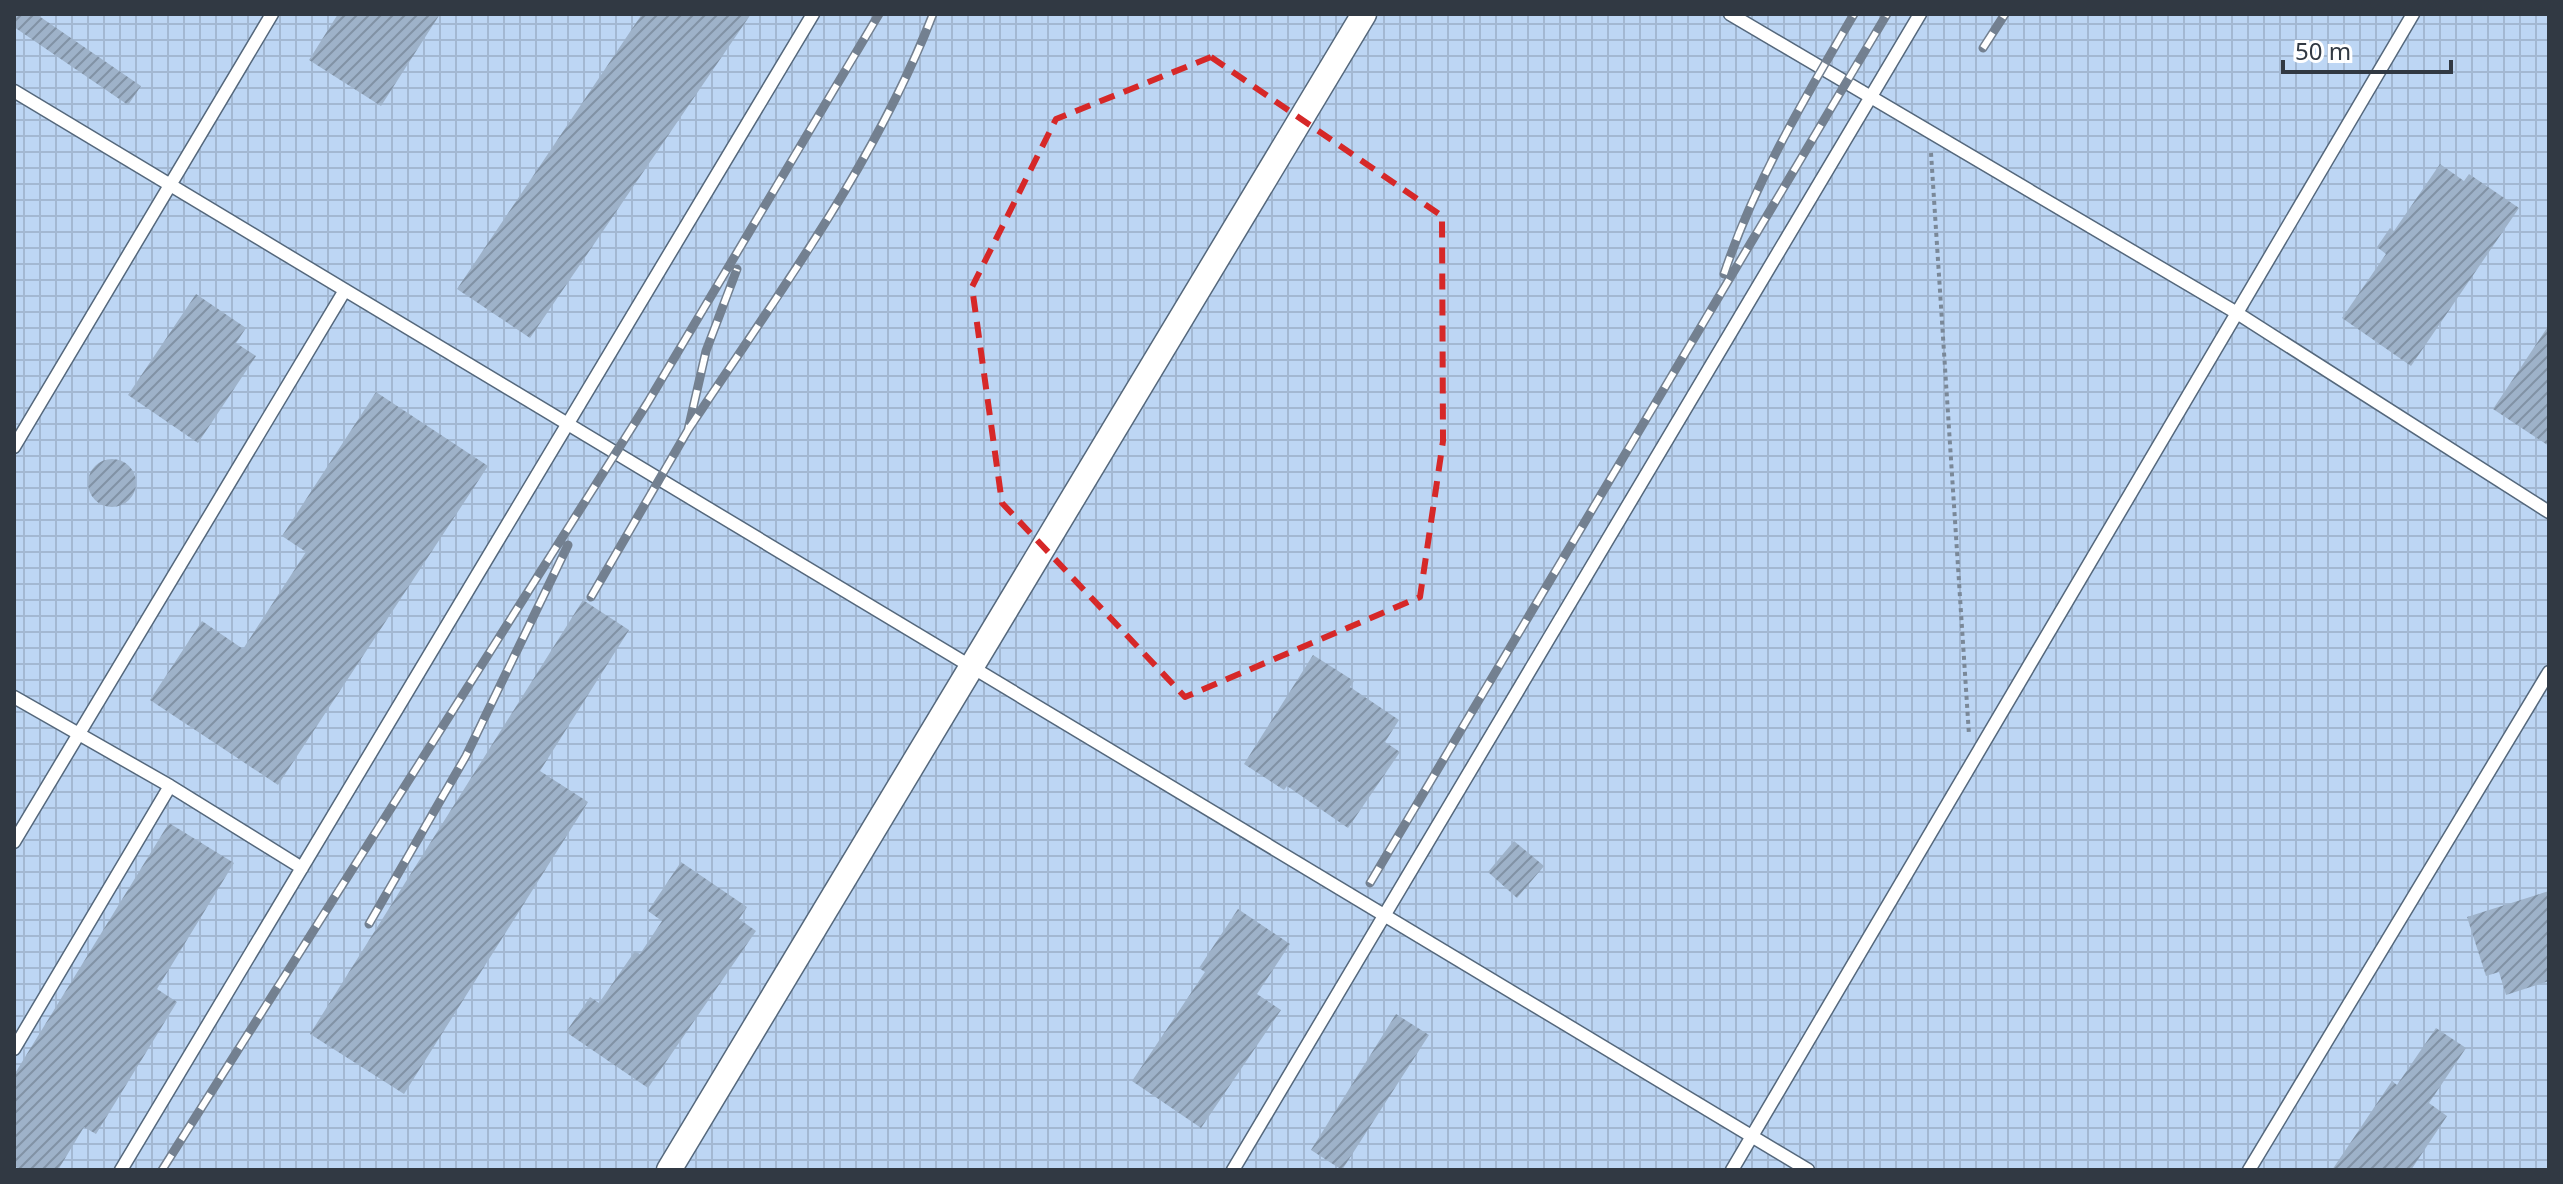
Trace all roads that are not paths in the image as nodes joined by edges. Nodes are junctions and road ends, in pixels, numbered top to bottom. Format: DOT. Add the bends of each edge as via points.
graph roads {
  1 [pos="272,14"];
  2 [pos="813,14"];
  3 [pos="1364,14"];
  4 [pos="1730,14"];
  5 [pos="1920,14"];
  6 [pos="2413,14"];
  7 [pos="14,91"];
  8 [pos="1870,97"];
  9 [pos="170,185"];
  10 [pos="345,290"];
  11 [pos="2237,313"];
  12 [pos="568,424"];
  13 [pos="14,447"];
  14 [pos="2549,512"];
  15 [pos="971,667"];
  16 [pos="2549,672"];
  17 [pos="14,697"];
  18 [pos="78,735"];
  19 [pos="170,786"];
  20 [pos="14,842"];
  21 [pos="302,868"];
  22 [pos="1385,916"];
  23 [pos="14,1049"];
  24 [pos="1753,1136"];
  25 [pos="121,1170"];
  26 [pos="669,1170"];
  27 [pos="1233,1170"];
  28 [pos="1732,1170"];
  29 [pos="1808,1170"];
  30 [pos="2249,1170"];
  1 -- 9 [label="lane"];
  2 -- 12 [label="lane"];
  3 -- 15 [label="street"];
  4 -- 8 [label="lane"];
  5 -- 8 [label="lane"];
  6 -- 11 [label="lane"];
  7 -- 9 [label="lane"];
  8 -- 11 [label="lane"];
  8 -- 22 [label="lane"];
  9 -- 10 [label="lane"];
  9 -- 13 [label="lane"];
  10 -- 12 [label="lane"];
  10 -- 18 [label="lane"];
  11 -- 14 [label="lane"];
  11 -- 24 [label="lane"];
  12 -- 15 [label="lane"];
  12 -- 21 [label="lane"];
  15 -- 22 [label="lane"];
  15 -- 26 [label="street"];
  16 -- 30 [label="lane"];
  17 -- 18 [label="lane"];
  18 -- 19 [label="lane"];
  18 -- 20 [label="lane"];
  19 -- 21 [label="lane"];
  19 -- 23 [label="lane"];
  21 -- 25 [label="lane"];
  22 -- 24 [label="lane"];
  22 -- 27 [label="lane"];
  24 -- 28 [label="lane"];
  24 -- 29 [label="lane"];
}
